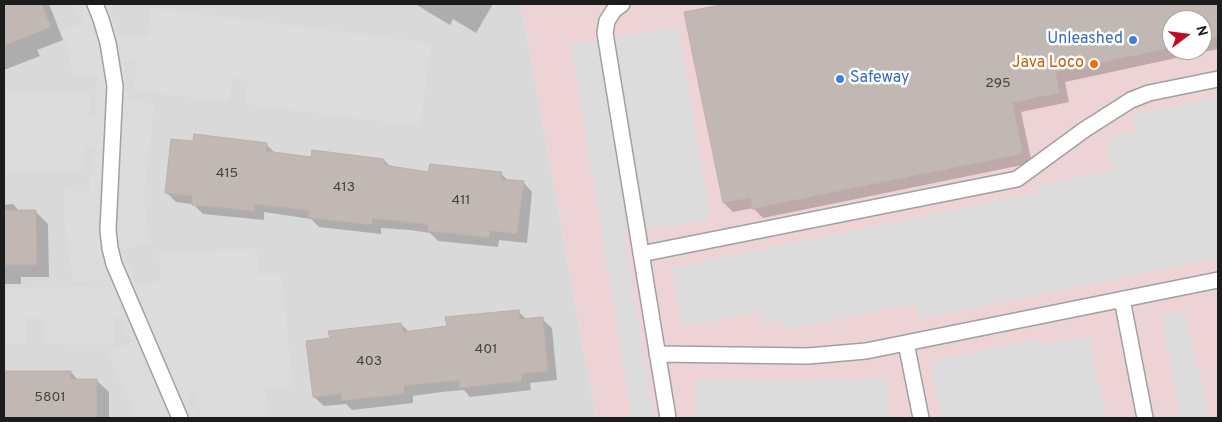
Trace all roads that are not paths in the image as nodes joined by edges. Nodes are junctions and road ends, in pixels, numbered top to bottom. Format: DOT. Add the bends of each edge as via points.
graph roads {
  1 [pos="95,4"];
  2 [pos="622,4"];
  3 [pos="1218,79"];
  4 [pos="641,254"];
  5 [pos="1218,280"];
  6 [pos="1122,299"];
  7 [pos="906,343"];
  8 [pos="657,354"];
  9 [pos="180,418"];
  10 [pos="668,418"];
  11 [pos="921,418"];
  12 [pos="1145,418"];
  1 -- 9 [label="lane" via="108,43 115,86 108,230 110,248"];
  2 -- 4 [label="lane" via="607,21 605,33"];
  3 -- 4 [label="lane" via="1130,100 1017,180"];
  4 -- 8 [label="lane"];
  5 -- 6 [label="lane"];
  6 -- 7 [label="lane"];
  6 -- 12 [label="lane"];
  7 -- 8 [label="lane" via="817,356"];
  7 -- 11 [label="lane"];
  8 -- 10 [label="lane"];
}
